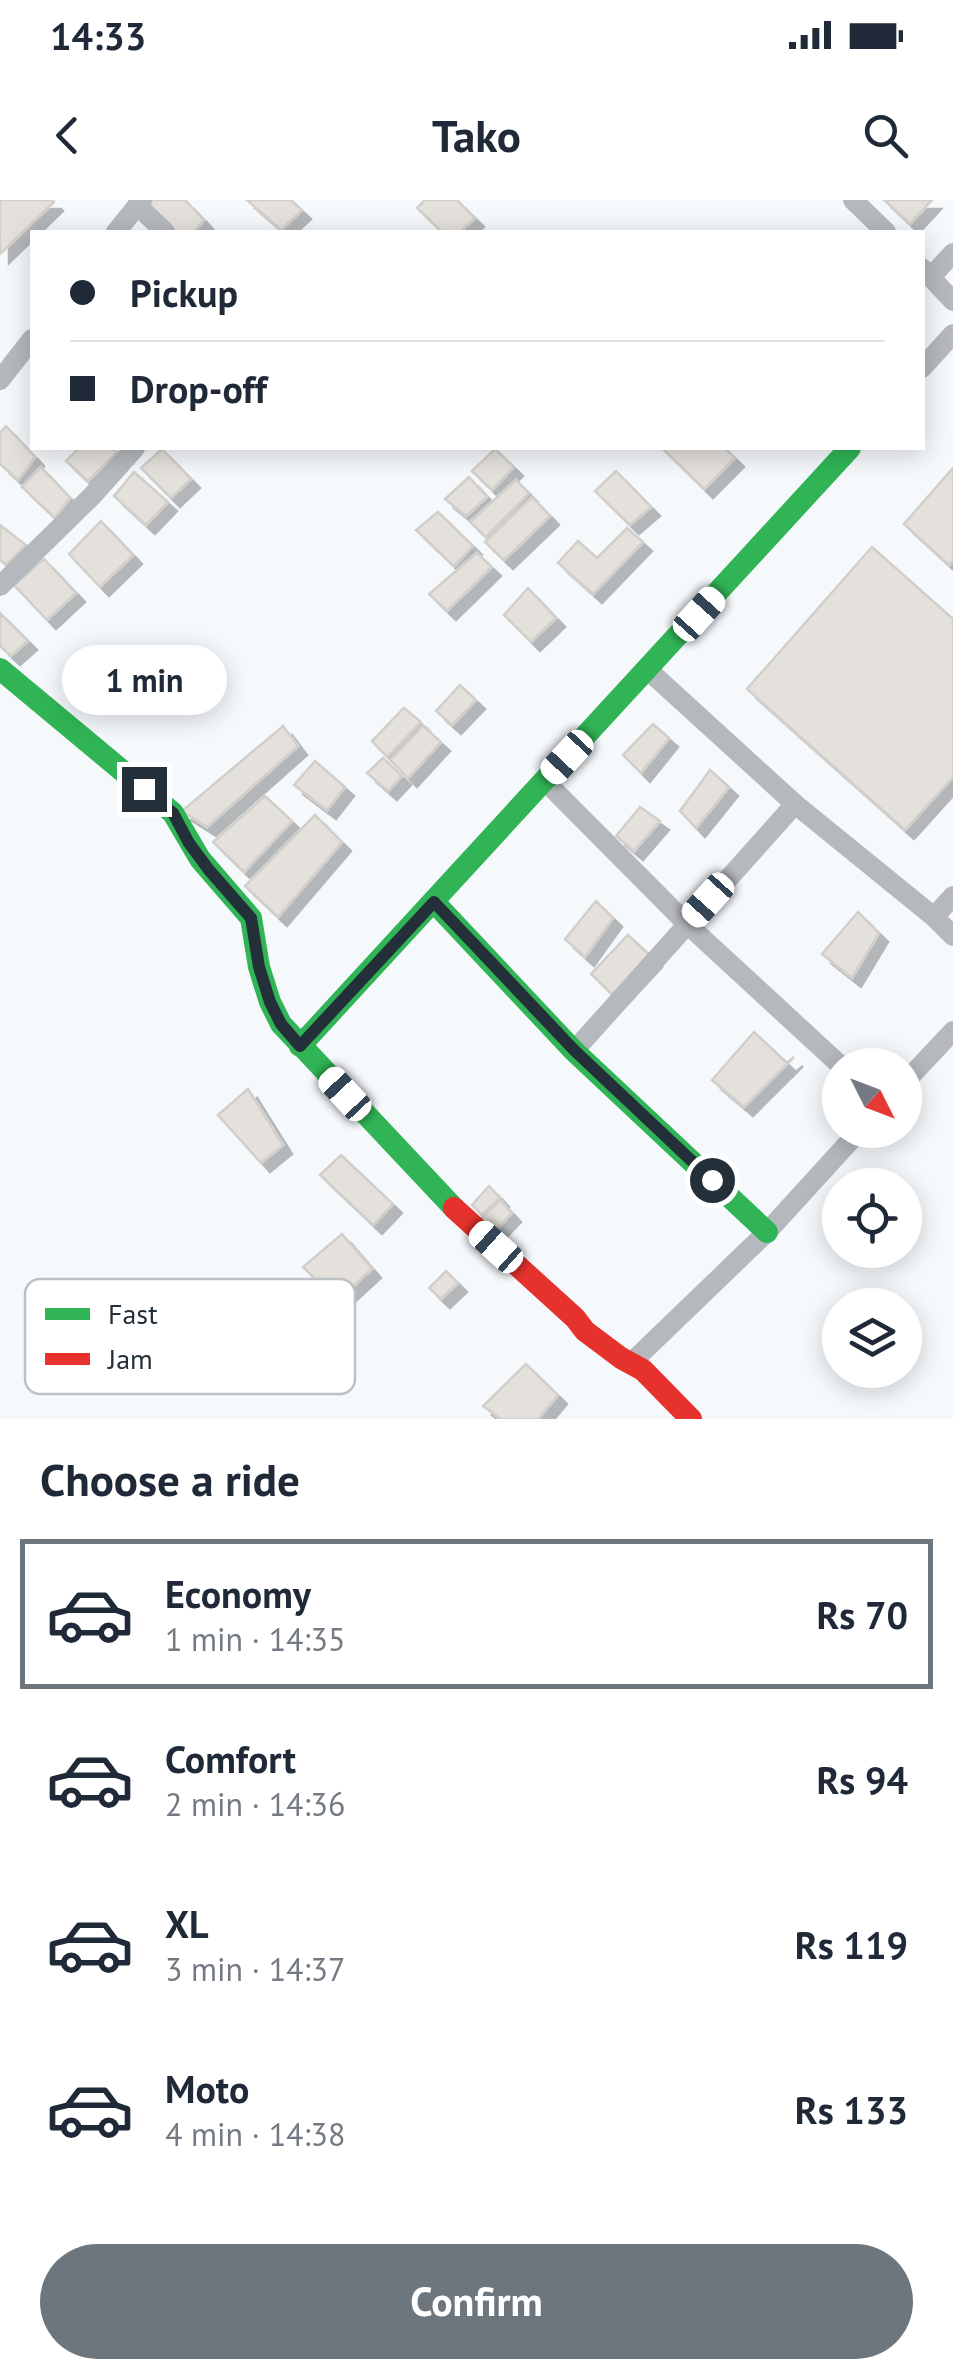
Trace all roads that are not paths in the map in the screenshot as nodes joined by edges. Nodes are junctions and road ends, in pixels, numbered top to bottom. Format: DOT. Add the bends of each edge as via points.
graph roads {
  1 [pos="853,200"];
  2 [pos="140,202"];
  3 [pos="118,230"];
  4 [pos="163,230"];
  5 [pos="884,230"];
  6 [pos="953,253"];
  7 [pos="927,272"];
  8 [pos="953,300"];
  9 [pos="953,334"];
  10 [pos="30,342"];
  11 [pos="925,365"];
  12 [pos="0,380"];
  13 [pos="133,450"];
  14 [pos="848,450"];
  15 [pos="0,586"];
  16 [pos="0,669"];
  17 [pos="648,670"];
  18 [pos="545,781"];
  19 [pos="795,804"];
  20 [pos="953,896"];
  21 [pos="434,902"];
  22 [pos="934,917"];
  23 [pos="686,924"];
  24 [pos="953,936"];
  25 [pos="953,1032"];
  26 [pos="300,1046"];
  27 [pos="822,1049"];
  28 [pos="574,1050"];
  29 [pos="922,1064"];
  30 [pos="844,1148"];
  31 [pos="767,1232"];
  32 [pos="630,1363"];
  33 [pos="692,1419"];
  1 -- 5 [label="street"];
  2 -- 3 [label="street"];
  2 -- 4 [label="street"];
  6 -- 7 [label="street"];
  7 -- 8 [label="street"];
  9 -- 11 [label="street"];
  10 -- 12 [label="street"];
  13 -- 15 [label="street"];
  14 -- 17 [label="street"];
  16 -- 26 [label="street" via="173,813 209,870 251,918 270,1002"];
  17 -- 18 [label="street"];
  17 -- 19 [label="street"];
  18 -- 21 [label="street"];
  18 -- 23 [label="street"];
  19 -- 22 [label="street"];
  19 -- 23 [label="street"];
  20 -- 22 [label="street"];
  21 -- 26 [label="street"];
  21 -- 28 [label="street"];
  22 -- 24 [label="street"];
  23 -- 27 [label="street"];
  23 -- 28 [label="street"];
  25 -- 29 [label="street"];
  26 -- 32 [label="street" via="469,1224 585,1331"];
  28 -- 31 [label="street"];
  30 -- 31 [label="street"];
  31 -- 32 [label="street"];
  32 -- 33 [label="street"];
}
